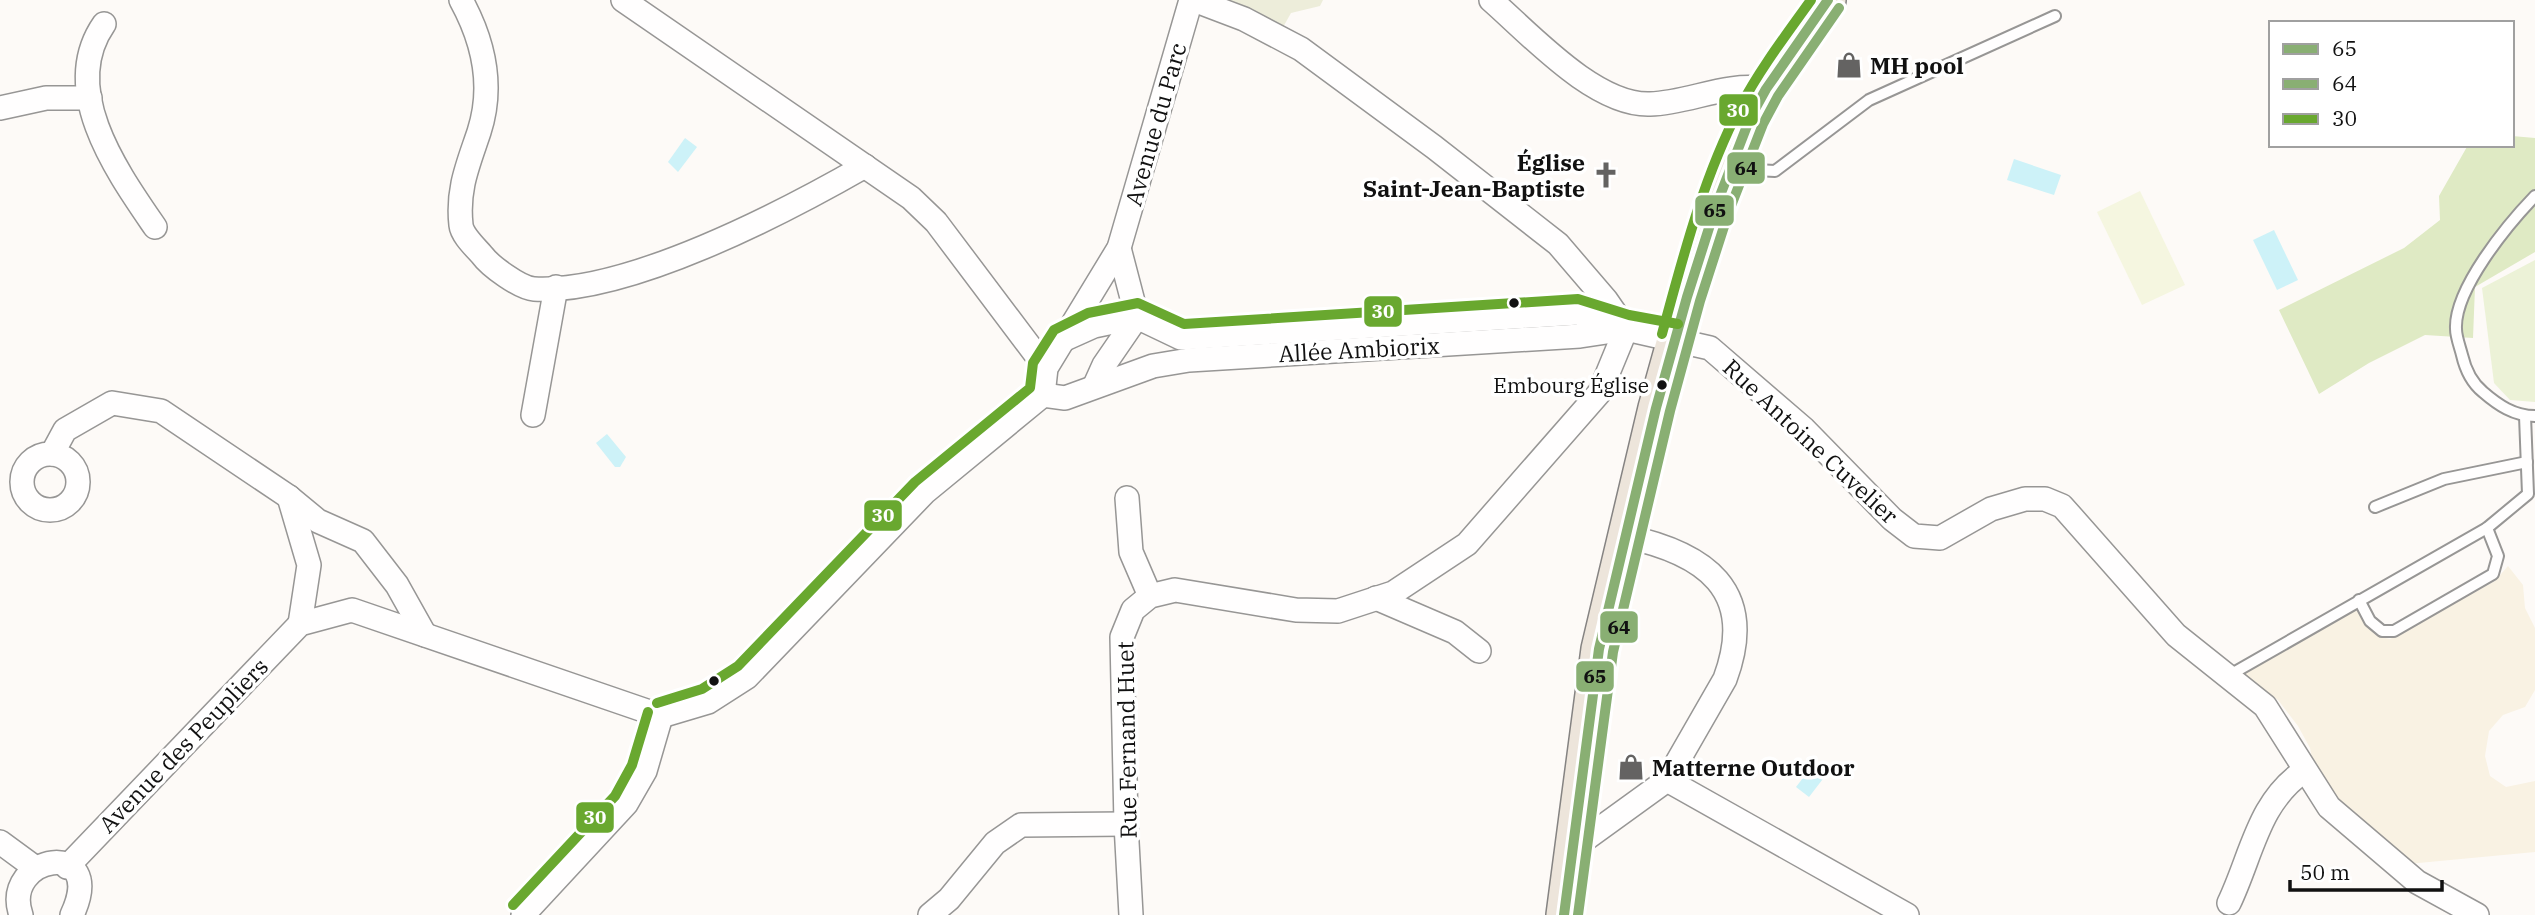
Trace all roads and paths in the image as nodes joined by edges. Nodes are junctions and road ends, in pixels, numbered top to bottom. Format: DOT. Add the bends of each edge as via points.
graph roads {
  1 [pos="461,0"];
  2 [pos="623,0"];
  3 [pos="1193,0"];
  4 [pos="1491,0"];
  5 [pos="1828,0"];
  6 [pos="2055,16"];
  7 [pos="104,24"];
  8 [pos="1766,89"];
  9 [pos="90,98"];
  10 [pos="0,108"];
  11 [pos="865,166"];
  12 [pos="1730,169"];
  13 [pos="2535,196"];
  14 [pos="155,227"];
  15 [pos="1119,248"];
  16 [pos="556,287"];
  17 [pos="1137,317"];
  18 [pos="1626,329"];
  19 [pos="1675,338"];
  20 [pos="1065,339"];
  21 [pos="1046,368"];
  22 [pos="1095,384"];
  23 [pos="1043,395"];
  24 [pos="533,415"];
  25 [pos="2530,416"];
  26 [pos="52,454"];
  27 [pos="2527,462"];
  28 [pos="289,497"];
  29 [pos="1128,498"];
  30 [pos="2375,507"];
  31 [pos="2487,528"];
  32 [pos="1624,536"];
  33 [pos="1150,596"];
  34 [pos="1377,598"];
  35 [pos="2359,600"];
  36 [pos="300,624"];
  37 [pos="425,635"];
  38 [pos="1479,651"];
  39 [pos="2228,676"];
  40 [pos="661,716"];
  41 [pos="2304,771"];
  42 [pos="1668,780"];
  43 [pos="1125,824"];
  44 [pos="0,842"];
  45 [pos="1573,848"];
  46 [pos="30,864"];
  47 [pos="67,867"];
  48 [pos="6,885"];
  49 [pos="2229,903"];
  50 [pos="21,915"];
  51 [pos="72,915"];
  52 [pos="523,915"];
  53 [pos="930,915"];
  54 [pos="1131,915"];
  55 [pos="1564,915"];
  56 [pos="1907,915"];
  57 [pos="2477,915"];
  1 -- 16 [label="street" via="487,71 479,132 460,185 461,228 490,267 531,289"];
  2 -- 11 [label="street"];
  3 -- 15 [label="street, Avenue du Parc"];
  3 -- 18 [label="street" via="1244,19 1301,49 1434,147 1559,244"];
  4 -- 8 [label="street" via="1580,77 1626,101 1650,104 1744,85"];
  5 -- 8 [label="main road"];
  6 -- 12 [label="lane" via="1869,100 1775,171"];
  7 -- 9 [label="street" via="88,68"];
  8 -- 12 [label="main road"];
  9 -- 10 [label="street" via="46,98"];
  9 -- 14 [label="street" via="104,144"];
  11 -- 16 [label="street" via="714,243 603,282"];
  11 -- 21 [label="street" via="936,222"];
  12 -- 19 [label="main road"];
  13 -- 25 [label="lane" via="2475,275 2461,302 2455,328 2464,366 2478,388 2500,406"];
  15 -- 17 [label="street"];
  15 -- 20 [label="street, Avenue du Parc"];
  16 -- 24 [label="street"];
  17 -- 18 [label="street, Allée Ambiorix" via="1181,338 1578,313"];
  17 -- 20 [label="street" via="1094,326"];
  17 -- 22 [label="street"];
  18 -- 19 [label="street, Allée Ambiorix"];
  18 -- 22 [label="street, Allée Ambiorix" via="1580,336 1189,360"];
  18 -- 34 [label="street" via="1600,392 1467,544 1393,593"];
  19 -- 32 [label="main road"];
  19 -- 39 [label="street, Rue Antoine Cuvelier" via="1710,348 1743,375 1914,536 1940,538 1991,509 2025,499 2045,499 2062,506 2176,635"];
  20 -- 21 [label="street, Avenue du Parc"];
  21 -- 23 [label="street, Avenue du Parc"];
  22 -- 23 [label="street" via="1065,398"];
  23 -- 40 [label="street" via="925,492 747,677 708,702"];
  25 -- 27 [label="lane"];
  26 -- 28 [label="street" via="65,430 111,403 136,406 161,411"];
  27 -- 30 [label="lane" via="2444,478"];
  27 -- 31 [label="lane" via="2528,494"];
  28 -- 36 [label="street" via="309,565"];
  28 -- 37 [label="street" via="318,521 363,541 397,585"];
  29 -- 33 [label="street" via="1131,552"];
  31 -- 35 [label="lane"];
  31 -- 35 [label="lane" via="2498,556 2493,574 2394,631 2382,631 2370,621"];
  32 -- 42 [label="street" via="1658,543 1698,563 1721,582 1734,614 1731,662 1725,679"];
  32 -- 45 [label="main road" via="1599,649"];
  33 -- 34 [label="street" via="1175,590 1296,610 1338,611"];
  33 -- 43 [label="street, Rue Fernand Huet" via="1133,610 1122,638"];
  34 -- 38 [label="street" via="1455,632"];
  35 -- 39 [label="lane"];
  36 -- 37 [label="street" via="352,610"];
  36 -- 47 [label="street, Avenue des Peupliers"];
  37 -- 40 [label="street"];
  39 -- 41 [label="street, Rue Antoine Cuvelier" via="2265,706"];
  40 -- 52 [label="street" via="645,771 626,804"];
  41 -- 49 [label="street" via="2284,784 2271,802"];
  41 -- 57 [label="street, Rue Antoine Cuvelier" via="2329,807 2365,839 2417,882"];
  42 -- 45 [label="street"];
  42 -- 56 [label="street"];
  43 -- 53 [label="street" via="1021,825 995,843"];
  43 -- 54 [label="street, Rue Fernand Huet"];
  44 -- 46 [label="street"];
  45 -- 55 [label="main road"];
  46 -- 47 [label="street" via="50,860"];
  46 -- 48 [label="street"];
  47 -- 51 [label="street" via="78,881 80,899"];
  48 -- 50 [label="street"];
}
